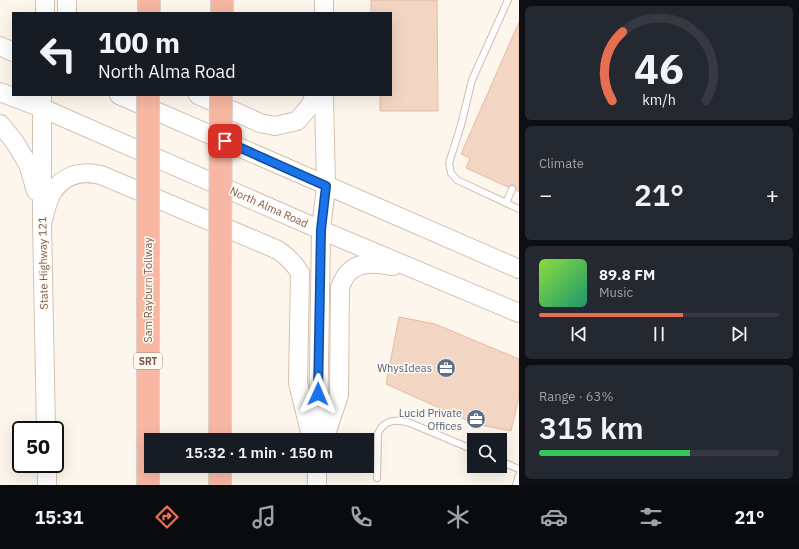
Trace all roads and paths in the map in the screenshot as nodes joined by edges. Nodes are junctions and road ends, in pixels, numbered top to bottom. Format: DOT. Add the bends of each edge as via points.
graph roads {
  1 [pos="46,0"];
  2 [pos="67,0"];
  3 [pos="149,0"];
  4 [pos="222,0"];
  5 [pos="324,0"];
  6 [pos="508,0"];
  7 [pos="45,12"];
  8 [pos="68,12"];
  9 [pos="149,12"];
  10 [pos="222,12"];
  11 [pos="324,12"];
  12 [pos="0,46"];
  13 [pos="12,52"];
  14 [pos="0,92"];
  15 [pos="12,95"];
  16 [pos="17,96"];
  17 [pos="121,96"];
  18 [pos="148,96"];
  19 [pos="200,96"];
  20 [pos="221,96"];
  21 [pos="315,96"];
  22 [pos="324,96"];
  23 [pos="42,102"];
  24 [pos="0,124"];
  25 [pos="326,186"];
  26 [pos="512,189"];
  27 [pos="506,203"];
  28 [pos="519,209"];
  29 [pos="42,223"];
  30 [pos="321,230"];
  31 [pos="519,269"];
  32 [pos="418,270"];
  33 [pos="519,300"];
  34 [pos="490,301"];
  35 [pos="519,313"];
  36 [pos="46,421"];
  37 [pos="220,433"];
  38 [pos="310,433"];
  39 [pos="318,433"];
  40 [pos="326,433"];
  41 [pos="467,447"];
  42 [pos="507,464"];
  43 [pos="519,469"];
  44 [pos="47,473"];
  45 [pos="220,473"];
  46 [pos="317,473"];
  47 [pos="519,475"];
  48 [pos="377,478"];
  49 [pos="48,485"];
  50 [pos="148,485"];
  51 [pos="220,485"];
  52 [pos="317,485"];
  53 [pos="516,485"];
  1 -- 7 [label="main road"];
  2 -- 8 [label="main road"];
  3 -- 9 [label="highway"];
  4 -- 10 [label="highway"];
  5 -- 11 [label="main road"];
  6 -- 27 [label="lane" via="472,80 449,163 451,173 457,180"];
  12 -- 13 [label="main road"];
  14 -- 15 [label="main road, North Alma Road"];
  16 -- 23 [label="main road, North Alma Road"];
  17 -- 25 [label="main road"];
  18 -- 50 [label="highway, Sam Rayburn Tollway / SRT, bridge"];
  19 -- 21 [label="main road" via="260,122 276,126 297,120 310,106"];
  20 -- 37 [label="highway, bridge"];
  22 -- 25 [label="main road"];
  23 -- 29 [label="main road, State Highway 121"];
  23 -- 30 [label="main road, North Alma Road"];
  24 -- 29 [label="main road" via="28,164"];
  25 -- 30 [label="main road"];
  25 -- 31 [label="main road"];
  26 -- 27 [label="lane"];
  27 -- 28 [label="lane"];
  29 -- 36 [label="main road, State Highway 121"];
  29 -- 38 [label="main road" via="51,194 59,184 74,175 92,173 287,256 300,273 298,383"];
  30 -- 32 [label="main road, North Alma Road"];
  30 -- 39 [label="main road"];
  32 -- 34 [label="main road, North Alma Road"];
  32 -- 40 [label="main road" via="370,263 358,266 347,274 340,287 339,395"];
  33 -- 34 [label="main road" via="500,296"];
  34 -- 35 [label="main road, North Alma Road"];
  41 -- 48 [label="lane" via="410,423 392,420 385,423 378,433"];
  42 -- 43 [label="lane"];
  44 -- 49 [label="main road"];
  45 -- 51 [label="highway"];
  46 -- 52 [label="main road"];
  47 -- 53 [label="lane"];
}
